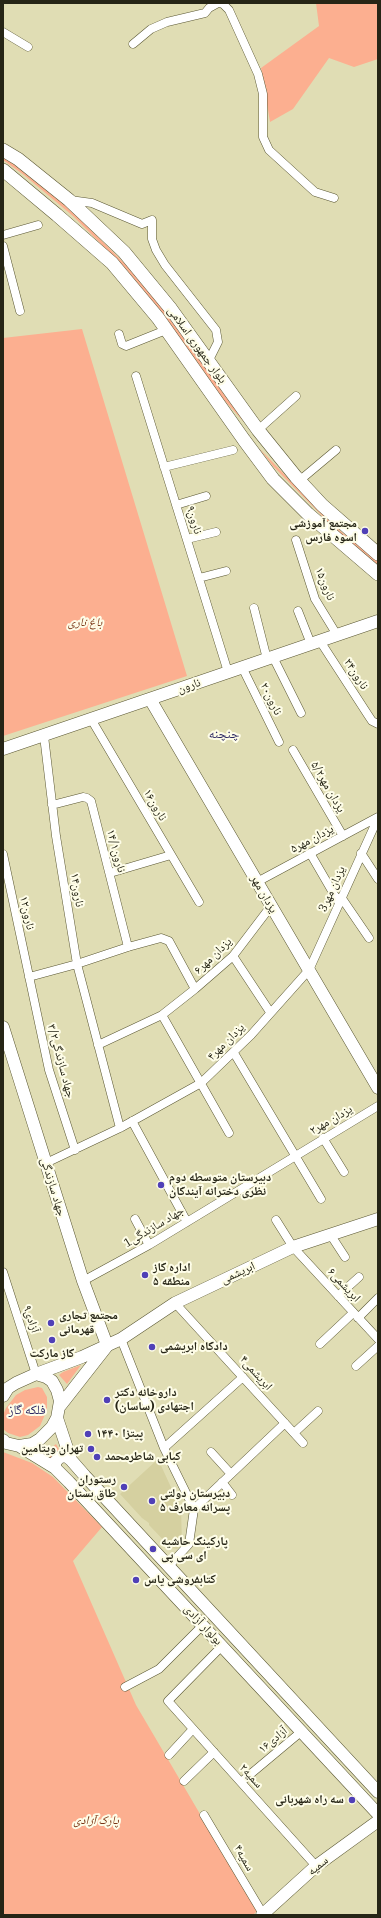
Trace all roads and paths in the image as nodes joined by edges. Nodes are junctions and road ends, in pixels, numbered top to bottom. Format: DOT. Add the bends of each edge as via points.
graph roads {
  1 [pos="219,3"];
  2 [pos="4,29"];
  3 [pos="133,44"];
  4 [pos="28,47"];
  5 [pos="3,150"];
  6 [pos="3,170"];
  7 [pos="334,198"];
  8 [pos="69,200"];
  9 [pos="38,225"];
  10 [pos="3,235"];
  11 [pos="3,246"];
  12 [pos="20,311"];
  13 [pos="166,330"];
  14 [pos="119,334"];
  15 [pos="209,360"];
  16 [pos="136,376"];
  17 [pos="296,396"];
  18 [pos="258,430"];
  19 [pos="244,440"];
  20 [pos="233,450"];
  21 [pos="336,450"];
  22 [pos="164,467"];
  23 [pos="299,481"];
  24 [pos="206,496"];
  25 [pos="176,504"];
  26 [pos="216,532"];
  27 [pos="187,539"];
  28 [pos="296,540"];
  29 [pos="378,554"];
  30 [pos="226,571"];
  31 [pos="378,574"];
  32 [pos="199,578"];
  33 [pos="254,608"];
  34 [pos="298,611"];
  35 [pos="377,620"];
  36 [pos="337,635"];
  37 [pos="315,642"];
  38 [pos="270,658"];
  39 [pos="242,667"];
  40 [pos="228,672"];
  41 [pos="150,699"];
  42 [pos="301,713"];
  43 [pos="91,719"];
  44 [pos="375,722"];
  45 [pos="44,736"];
  46 [pos="279,742"];
  47 [pos="3,749"];
  48 [pos="293,750"];
  49 [pos="52,805"];
  50 [pos="378,818"];
  51 [pos="343,836"];
  52 [pos="310,853"];
  53 [pos="361,853"];
  54 [pos="3,854"];
  55 [pos="171,855"];
  56 [pos="110,873"];
  57 [pos="378,879"];
  58 [pos="257,882"];
  59 [pos="340,900"];
  60 [pos="199,902"];
  61 [pos="271,906"];
  62 [pos="369,938"];
  63 [pos="128,947"];
  64 [pos="233,956"];
  65 [pos="77,964"];
  66 [pos="309,970"];
  67 [pos="29,977"];
  68 [pos="195,989"];
  69 [pos="270,1012"];
  70 [pos="162,1015"];
  71 [pos="3,1027"];
  72 [pos="5,1042"];
  73 [pos="98,1045"];
  74 [pos="234,1053"];
  75 [pos="201,1083"];
  76 [pos="378,1088"];
  77 [pos="378,1106"];
  78 [pos="132,1121"];
  79 [pos="120,1128"];
  80 [pos="229,1134"];
  81 [pos="323,1138"];
  82 [pos="75,1150"];
  83 [pos="296,1154"];
  84 [pos="46,1164"];
  85 [pos="344,1172"];
  86 [pos="321,1199"];
  87 [pos="378,1219"];
  88 [pos="135,1220"];
  89 [pos="276,1220"];
  90 [pos="186,1222"];
  91 [pos="330,1234"];
  92 [pos="149,1245"];
  93 [pos="293,1248"];
  94 [pos="345,1257"];
  95 [pos="3,1272"];
  96 [pos="359,1277"];
  97 [pos="83,1281"];
  98 [pos="338,1296"];
  99 [pos="378,1298"];
  100 [pos="176,1303"];
  101 [pos="356,1315"];
  102 [pos="98,1322"];
  103 [pos="121,1339"];
  104 [pos="378,1339"];
  105 [pos="320,1344"];
  106 [pos="107,1345"];
  107 [pos="378,1346"];
  108 [pos="82,1357"];
  109 [pos="356,1366"];
  110 [pos="36,1374"];
  111 [pos="243,1377"];
  112 [pos="5,1392"];
  113 [pos="318,1411"];
  114 [pos="59,1412"];
  115 [pos="285,1423"];
  116 [pos="294,1433"];
  117 [pos="4,1442"];
  118 [pos="303,1443"];
  119 [pos="19,1446"];
  120 [pos="164,1448"];
  121 [pos="211,1452"];
  122 [pos="71,1460"];
  123 [pos="54,1468"];
  124 [pos="231,1474"];
  125 [pos="222,1482"];
  126 [pos="232,1495"];
  127 [pos="194,1509"];
  128 [pos="169,1566"];
  129 [pos="203,1626"];
  130 [pos="222,1646"];
  131 [pos="124,1687"];
  132 [pos="193,1729"];
  133 [pos="302,1731"];
  134 [pos="322,1732"];
  135 [pos="311,1742"];
  136 [pos="214,1752"];
  137 [pos="169,1755"];
  138 [pos="184,1781"];
  139 [pos="241,1782"];
  140 [pos="378,1792"];
  141 [pos="204,1814"];
  142 [pos="378,1814"];
  143 [pos="378,1821"];
  144 [pos="316,1866"];
  145 [pos="262,1915"];
  1 -- 3 [label="street" via="209,8 205,14 167,22 151,29"];
  1 -- 7 [label="street" via="224,4 229,10 258,74 263,94 264,137 269,150 314,192"];
  2 -- 4 [label="street"];
  5 -- 8 [label="main road, بلوار جمهوری اسلامی"];
  6 -- 13 [label="main road, بلوار جمهوری اسلامی" via="112,264"];
  8 -- 15 [label="main road, بلوار جمهوری اسلامی" via="124,252"];
  8 -- 15 [label="street" via="92,202 142,224 152,220 152,239 162,260 216,330 218,342"];
  9 -- 10 [label="street"];
  11 -- 12 [label="street"];
  13 -- 14 [label="street" via="126,346 122,344"];
  13 -- 19 [label="main road, بلوار جمهوری اسلامی"];
  15 -- 18 [label="main road, بلوار جمهوری اسلامی"];
  16 -- 22 [label="street, نارون۹"];
  17 -- 18 [label="street"];
  18 -- 19 [label="main road"];
  18 -- 23 [label="main road, بلوار جمهوری اسلامی"];
  19 -- 31 [label="main road, بلوار جمهوری اسلامی" via="274,479 329,532"];
  20 -- 22 [label="street"];
  21 -- 23 [label="street"];
  22 -- 25 [label="street, نارون۹"];
  23 -- 29 [label="main road, بلوار جمهوری اسلامی" via="322,505"];
  24 -- 25 [label="street"];
  25 -- 27 [label="street, نارون۹"];
  26 -- 27 [label="street"];
  27 -- 32 [label="street, نارون۹"];
  28 -- 36 [label="street, نارون۱۵" via="315,599"];
  30 -- 32 [label="street"];
  32 -- 40 [label="street, نارون۹"];
  33 -- 38 [label="street"];
  34 -- 37 [label="street, نارون۲۴"];
  35 -- 36 [label="main road, نارون"];
  36 -- 37 [label="main road, نارون"];
  37 -- 38 [label="main road, نارون"];
  37 -- 44 [label="street, نارون۲۴"];
  38 -- 39 [label="main road, نارون"];
  38 -- 42 [label="street"];
  39 -- 40 [label="main road, نارون"];
  39 -- 46 [label="street, نارون۲۰"];
  40 -- 41 [label="main road, نارون"];
  41 -- 43 [label="main road, نارون"];
  41 -- 58 [label="main road, یزدان مهر"];
  43 -- 45 [label="main road, نارون"];
  43 -- 55 [label="street, نارون۱۶"];
  45 -- 47 [label="main road, نارون"];
  45 -- 49 [label="street, نارون۱۴"];
  48 -- 51 [label="street, ۵/۲یزدان مهر"];
  49 -- 56 [label="street, ۱۴/۱نارون" via="83,797 91,801"];
  49 -- 65 [label="street, نارون۱۴"];
  50 -- 51 [label="street, یزدان مهر۵"];
  50 -- 53 [label="street, 3یزدان مهر"];
  51 -- 52 [label="street, یزدان مهر۵"];
  52 -- 58 [label="street, یزدان مهر۵"];
  52 -- 59 [label="street"];
  53 -- 57 [label="street"];
  53 -- 59 [label="street, 3یزدان مهر"];
  54 -- 67 [label="street, نارون۱۲"];
  55 -- 56 [label="street"];
  55 -- 60 [label="street, نارون۱۶"];
  56 -- 63 [label="street, ۱۴/۱نارون"];
  58 -- 61 [label="main road, یزدان مهر"];
  59 -- 62 [label="street"];
  59 -- 66 [label="street, 3یزدان مهر"];
  61 -- 64 [label="street, یزدان مهر۶"];
  61 -- 66 [label="main road, یزدان مهر"];
  63 -- 65 [label="street"];
  63 -- 68 [label="street" via="165,938"];
  64 -- 68 [label="street, یزدان مهر۶"];
  64 -- 69 [label="street"];
  65 -- 67 [label="street"];
  65 -- 73 [label="street, نارون۱۴"];
  66 -- 69 [label="street, یزدان مهر۴"];
  66 -- 76 [label="main road, یزدان مهر"];
  67 -- 82 [label="street, ۳/۲جهاد سازندگی" via="49,1070"];
  68 -- 70 [label="street, یزدان مهر۶"];
  69 -- 74 [label="street, یزدان مهر۴"];
  70 -- 73 [label="street, یزدان مهر۶"];
  70 -- 75 [label="street"];
  71 -- 72 [label="main road, جهاد سازندگی"];
  72 -- 84 [label="main road, جهاد سازندگی"];
  73 -- 79 [label="street, نارون۱۴"];
  74 -- 75 [label="street, یزدان مهر۴"];
  74 -- 83 [label="street"];
  75 -- 78 [label="street, یزدان مهر۴"];
  75 -- 80 [label="street"];
  77 -- 81 [label="street, یزدان مهر۲"];
  78 -- 79 [label="street, یزدان مهر۴"];
  78 -- 90 [label="street"];
  79 -- 82 [label="street, یزدان مهر۴"];
  81 -- 83 [label="street, یزدان مهر۲"];
  81 -- 85 [label="street"];
  82 -- 84 [label="street, یزدان مهر۴"];
  83 -- 86 [label="street"];
  83 -- 90 [label="street, 1جهاد سازندگی"];
  84 -- 97 [label="main road, جهاد سازندگی"];
  87 -- 91 [label="main road, ابریشمی"];
  88 -- 92 [label="street"];
  89 -- 93 [label="street, ابریشمی۶"];
  90 -- 92 [label="street, 1جهاد سازندگی"];
  91 -- 93 [label="main road, ابریشمی"];
  91 -- 94 [label="street"];
  92 -- 97 [label="street, 1جهاد سازندگی"];
  93 -- 98 [label="street, ابریشمی۶"];
  93 -- 100 [label="main road, ابریشمی"];
  95 -- 110 [label="street, آزادی۹"];
  96 -- 98 [label="street"];
  97 -- 102 [label="main road, جهاد سازندگی"];
  98 -- 101 [label="street, ابریشمی۶"];
  99 -- 101 [label="street"];
  100 -- 103 [label="main road, ابریشمی"];
  100 -- 111 [label="street, ابریشمی۴"];
  101 -- 104 [label="street, ابریشمی۶"];
  101 -- 105 [label="street"];
  102 -- 106 [label="main road, جهاد سازندگی"];
  102 -- 108 [label="main road" via="95,1339"];
  103 -- 106 [label="main road, ابریشمی"];
  103 -- 120 [label="street"];
  106 -- 108 [label="main road, ابریشمی"];
  106 -- 114 [label="main road"];
  107 -- 109 [label="street"];
  108 -- 110 [label="main road, ابریشمی"];
  110 -- 112 [label="main road" via="26,1377"];
  110 -- 114 [label="main road" via="52,1382 57,1390"];
  111 -- 115 [label="street, ابریشمی۴"];
  111 -- 120 [label="street"];
  113 -- 116 [label="street"];
  114 -- 119 [label="main road" via="52,1428 40,1439 32,1444"];
  114 -- 122 [label="main road, بولوار آزادی"];
  115 -- 116 [label="street, ابریشمی۴"];
  115 -- 124 [label="street"];
  116 -- 118 [label="street, ابریشمی۴"];
  117 -- 119 [label="main road"];
  119 -- 123 [label="main road, بولوار آزادی"];
  120 -- 127 [label="street"];
  121 -- 124 [label="street"];
  122 -- 123 [label="main road" via="66,1456 60,1457"];
  122 -- 128 [label="main road, بولوار آزادی"];
  123 -- 129 [label="main road, بولوار آزادی"];
  124 -- 125 [label="street"];
  125 -- 126 [label="street"];
  125 -- 127 [label="street"];
  127 -- 128 [label="street" via="189,1544"];
  128 -- 134 [label="main road, بولوار آزادی"];
  129 -- 130 [label="main road, بولوار آزادی"];
  129 -- 131 [label="street" via="159,1669"];
  130 -- 132 [label="street, ۲سمیه" via="168,1701"];
  130 -- 133 [label="main road, بولوار آزادی"];
  132 -- 136 [label="street, ۲سمیه"];
  132 -- 137 [label="street"];
  133 -- 135 [label="main road, بولوار آزادی"];
  133 -- 139 [label="street, آزادی۱۶"];
  134 -- 135 [label="main road"];
  134 -- 140 [label="main road, بولوار آزادی"];
  135 -- 142 [label="main road, بولوار آزادی"];
  136 -- 138 [label="street"];
  136 -- 139 [label="street, ۲سمیه"];
  139 -- 144 [label="street, ۲سمیه"];
  141 -- 145 [label="street, سمیه۴"];
  143 -- 144 [label="main road, سمیه"];
  144 -- 145 [label="main road, سمیه"];
}
